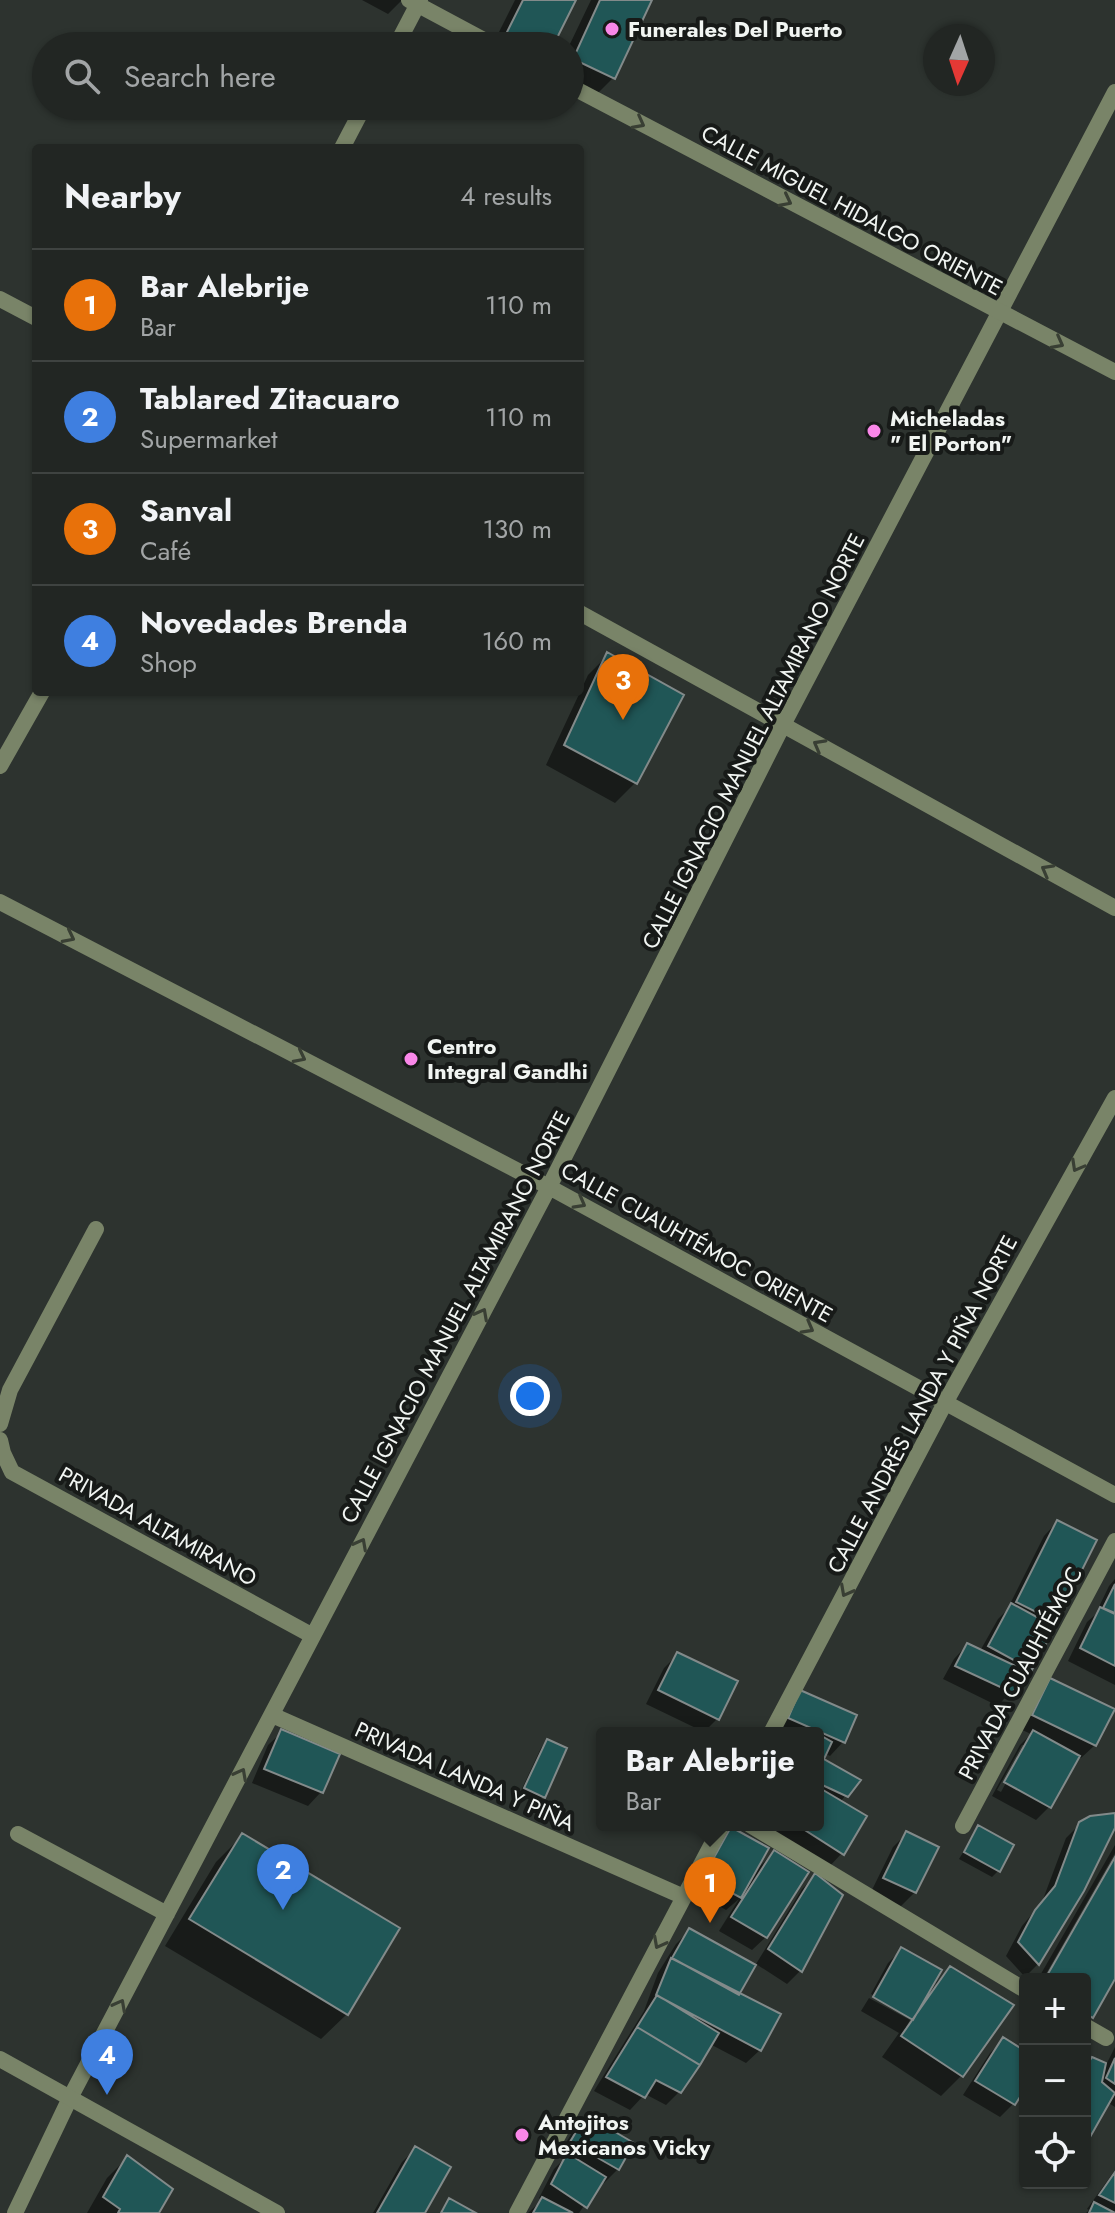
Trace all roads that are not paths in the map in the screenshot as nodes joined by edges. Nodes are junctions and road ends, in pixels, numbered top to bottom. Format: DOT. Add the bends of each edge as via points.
graph roads {
  1 [pos="416,2"];
  2 [pos="402,32"];
  3 [pos="470,32"];
  4 [pos="1115,92"];
  5 [pos="584,93"];
  6 [pos="357,120"];
  7 [pos="344,144"];
  8 [pos="0,299"];
  9 [pos="1001,313"];
  10 [pos="32,316"];
  11 [pos="1115,372"];
  12 [pos="584,615"];
  13 [pos="40,696"];
  14 [pos="783,725"];
  15 [pos="0,766"];
  16 [pos="0,902"];
  17 [pos="1115,908"];
  18 [pos="1115,1098"];
  19 [pos="549,1187"];
  20 [pos="96,1229"];
  21 [pos="945,1403"];
  22 [pos="0,1424"];
  23 [pos="0,1440"];
  24 [pos="1115,1495"];
  25 [pos="1115,1541"];
  26 [pos="313,1636"];
  27 [pos="272,1715"];
  28 [pos="774,1727"];
  29 [pos="963,1826"];
  30 [pos="719,1831"];
  31 [pos="760,1831"];
  32 [pos="18,1834"];
  33 [pos="684,1897"];
  34 [pos="167,1914"];
  35 [pos="1019,1986"];
  36 [pos="1091,2029"];
  37 [pos="1106,2038"];
  38 [pos="0,2059"];
  39 [pos="70,2098"];
  40 [pos="15,2213"];
  41 [pos="277,2213"];
  42 [pos="517,2213"];
  1 -- 2 [label="street"];
  1 -- 3 [label="street"];
  4 -- 9 [label="street, CALLE IGNACIO MANUEL ALTAMIRANO NORTE"];
  5 -- 9 [label="street, CALLE MIGUEL HIDALGO ORIENTE, one-way"];
  6 -- 7 [label="street"];
  8 -- 10 [label="street"];
  9 -- 11 [label="street, CALLE MIGUEL HIDALGO ORIENTE, one-way"];
  9 -- 14 [label="street, CALLE IGNACIO MANUEL ALTAMIRANO NORTE"];
  12 -- 14 [label="street"];
  13 -- 15 [label="street"];
  17 -- 14 [label="street, one-way"];
  14 -- 19 [label="street, CALLE IGNACIO MANUEL ALTAMIRANO NORTE"];
  16 -- 19 [label="street, CALLE CUAUHTÉMOC ORIENTE, one-way"];
  18 -- 21 [label="street, CALLE ANDRÉS LANDA Y PIÑA NORTE, one-way"];
  19 -- 21 [label="street, CALLE CUAUHTÉMOC ORIENTE, one-way"];
  26 -- 19 [label="street, CALLE IGNACIO MANUEL ALTAMIRANO NORTE, one-way"];
  20 -- 22 [label="street" via="10,1390"];
  21 -- 24 [label="street, CALLE CUAUHTÉMOC ORIENTE"];
  21 -- 28 [label="street, CALLE ANDRÉS LANDA Y PIÑA NORTE, one-way"];
  23 -- 26 [label="street, PRIVADA ALTAMIRANO" via="12,1472"];
  25 -- 29 [label="street, PRIVADA CUAUHTÉMOC"];
  26 -- 27 [label="street, CALLE IGNACIO MANUEL ALTAMIRANO NORTE"];
  27 -- 33 [label="street, PRIVADA LANDA Y PIÑA"];
  34 -- 27 [label="street, CALLE IGNACIO MANUEL ALTAMIRANO NORTE, one-way"];
  30 -- 33 [label="street"];
  31 -- 35 [label="street"];
  32 -- 34 [label="street"];
  33 -- 42 [label="street, one-way"];
  39 -- 34 [label="street, CALLE IGNACIO MANUEL ALTAMIRANO NORTE, one-way"];
  36 -- 37 [label="street"];
  38 -- 39 [label="street"];
  39 -- 40 [label="street, CALLE IGNACIO MANUEL ALTAMIRANO NORTE"];
  39 -- 41 [label="street"];
}
